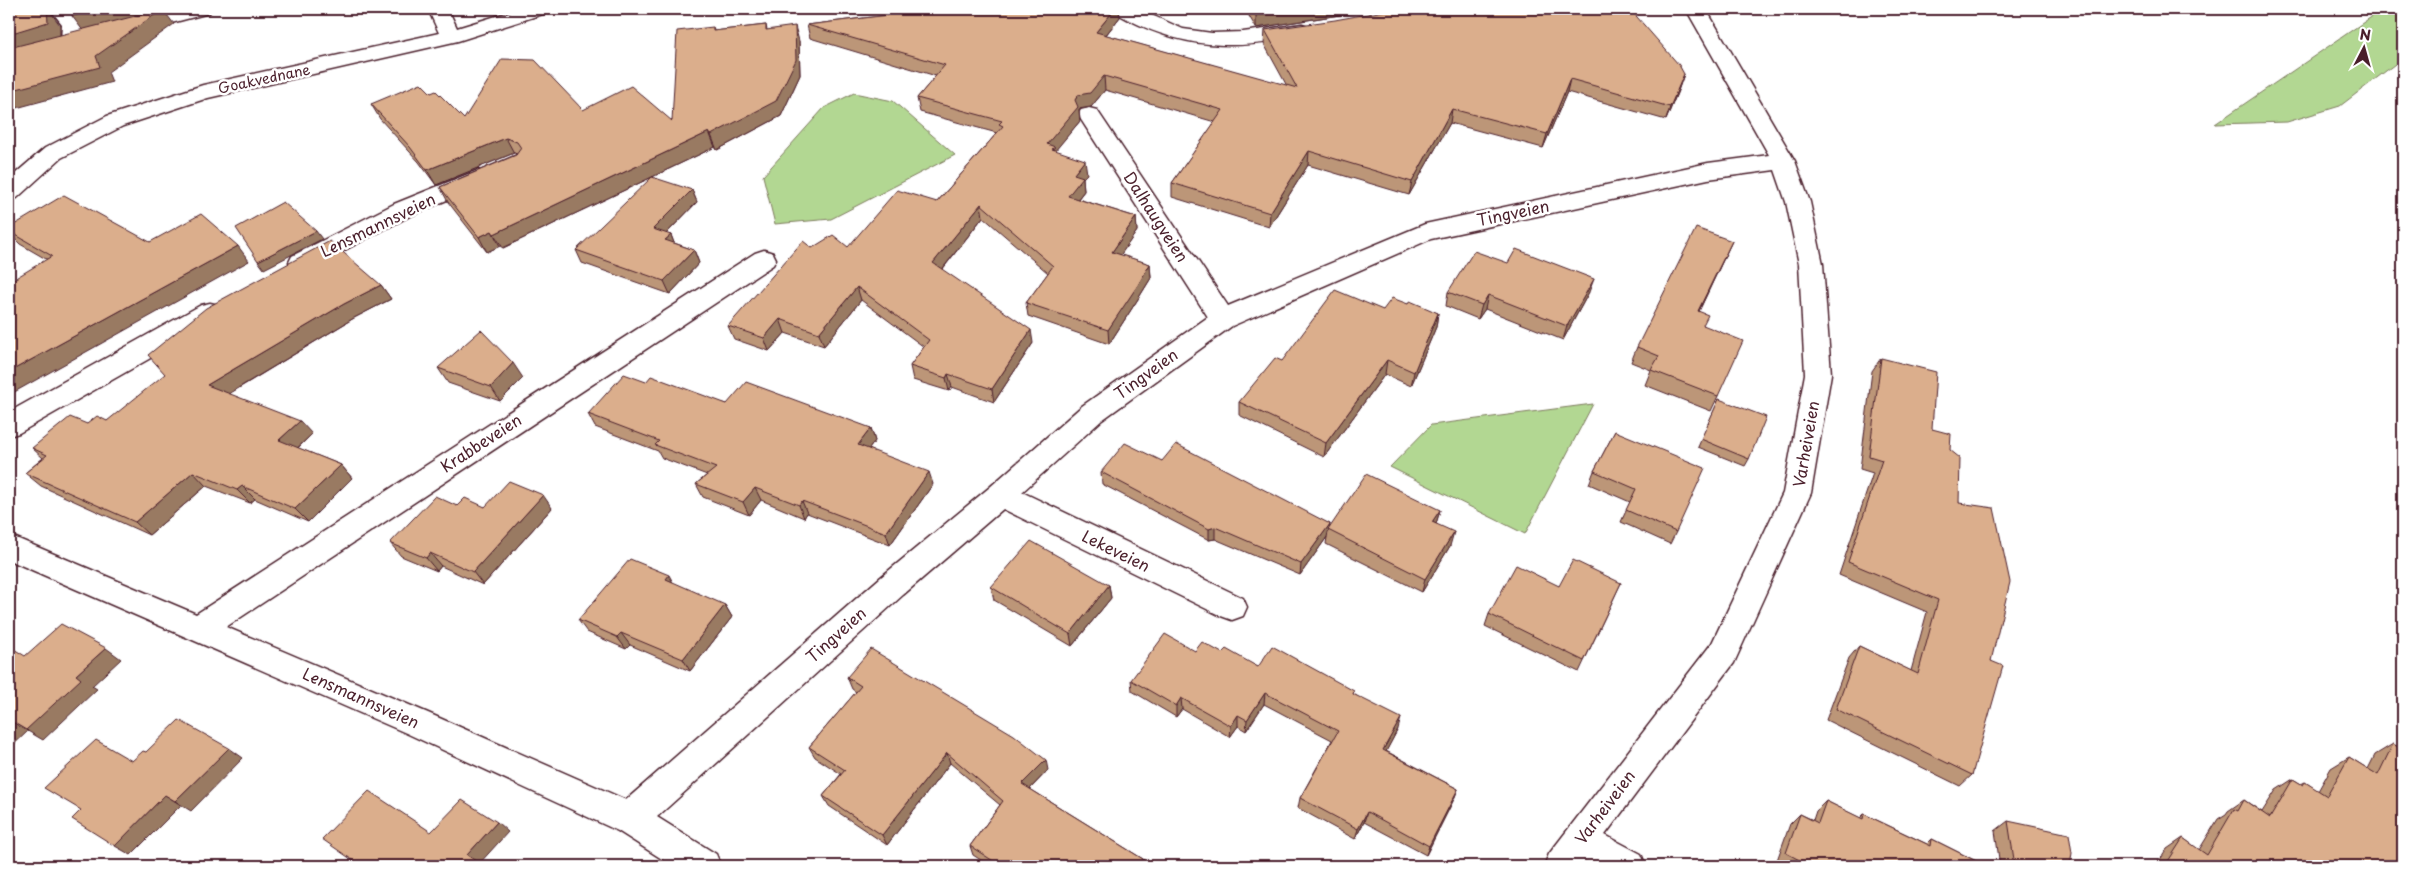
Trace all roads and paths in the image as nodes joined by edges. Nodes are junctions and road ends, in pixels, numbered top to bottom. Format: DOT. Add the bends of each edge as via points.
graph roads {
  1 [pos="60,9"];
  2 [pos="202,9"];
  3 [pos="438,9"];
  4 [pos="538,9"];
  5 [pos="1123,9"];
  6 [pos="1696,9"];
  7 [pos="1319,27"];
  8 [pos="119,30"];
  9 [pos="451,37"];
  10 [pos="72,42"];
  11 [pos="1089,115"];
  12 [pos="1784,161"];
  13 [pos="497,170"];
  14 [pos="9,192"];
  15 [pos="764,259"];
  16 [pos="278,274"];
  17 [pos="234,298"];
  18 [pos="1223,319"];
  19 [pos="9,425"];
  20 [pos="1000,495"];
  21 [pos="9,547"];
  22 [pos="1232,607"];
  23 [pos="199,628"];
  24 [pos="630,818"];
  25 [pos="1581,840"];
  26 [pos="704,866"];
  27 [pos="1561,866"];
  28 [pos="1629,866"];
  1 -- 10 [label="street" via="72,23"];
  2 -- 8 [label="street"];
  3 -- 9 [label="street"];
  4 -- 9 [label="street, Goakvednane"];
  5 -- 7 [label="street" via="1183,35 1230,38"];
  6 -- 12 [label="street, Varheiveien"];
  9 -- 14 [label="street, Goakvednane" via="203,92 115,121 54,153"];
  11 -- 18 [label="street, Dalhaugveien"];
  12 -- 18 [label="street, Tingveien" via="1708,171 1425,232"];
  12 -- 25 [label="street, Varheiveien" via="1798,202 1811,264 1818,374 1797,493 1723,653"];
  13 -- 16 [label="street, Lensmannsveien" via="402,210"];
  15 -- 23 [label="street, Krabbeveien"];
  17 -- 19 [label="street"];
  18 -- 20 [label="street, Tingveien" via="1092,413"];
  20 -- 22 [label="street, Lekeveien"];
  20 -- 24 [label="street, Tingveien"];
  21 -- 23 [label="street, Lensmannsveien"];
  23 -- 24 [label="street, Lensmannsveien"];
  24 -- 26 [label="street, Lensmannsveien"];
  25 -- 27 [label="street, Varheiveien"];
  25 -- 28 [label="street"];
}
